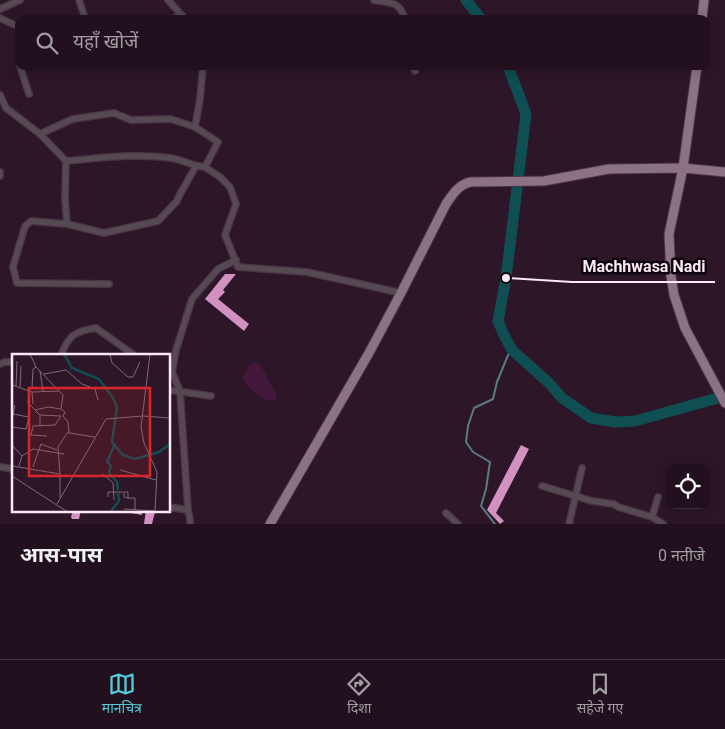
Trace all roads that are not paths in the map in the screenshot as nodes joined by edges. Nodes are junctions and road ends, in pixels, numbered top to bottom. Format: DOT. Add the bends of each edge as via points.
graph roads {
  1 [pos="20,0"];
  2 [pos="79,0"];
  3 [pos="168,0"];
  4 [pos="374,0"];
  5 [pos="704,0"];
  6 [pos="0,9"];
  7 [pos="85,15"];
  8 [pos="181,15"];
  9 [pos="404,15"];
  10 [pos="702,15"];
  11 [pos="0,19"];
  12 [pos="15,25"];
  13 [pos="21,70"];
  14 [pos="203,70"];
  15 [pos="696,70"];
  16 [pos="29,94"];
  17 [pos="0,95"];
  18 [pos="195,127"];
  19 [pos="40,134"];
  20 [pos="66,161"];
  21 [pos="196,166"];
  22 [pos="205,167"];
  23 [pos="683,168"];
  24 [pos="725,172"];
  25 [pos="67,224"];
  26 [pos="236,260"];
  27 [pos="109,284"];
  28 [pos="401,294"];
  29 [pos="62,354"];
  30 [pos="133,354"];
  31 [pos="170,372"];
  32 [pos="170,390"];
  33 [pos="180,391"];
  34 [pos="211,396"];
  35 [pos="725,403"];
  36 [pos="582,468"];
  37 [pos="542,486"];
  38 [pos="575,495"];
  39 [pos="658,497"];
  40 [pos="170,507"];
  41 [pos="188,510"];
  42 [pos="446,513"];
  43 [pos="652,517"];
  44 [pos="190,524"];
  45 [pos="270,524"];
  46 [pos="458,524"];
  47 [pos="569,524"];
  48 [pos="663,524"];
  1 -- 6 [label="street"];
  2 -- 7 [label="street"];
  3 -- 8 [label="street"];
  4 -- 9 [label="street" via="399,6"];
  5 -- 10 [label="main road"];
  11 -- 12 [label="street"];
  13 -- 16 [label="street"];
  14 -- 18 [label="street"];
  15 -- 23 [label="main road"];
  17 -- 19 [label="street" via="6,108"];
  18 -- 19 [label="street" via="171,119 131,120 114,113 74,119"];
  18 -- 22 [label="street" via="218,142"];
  19 -- 20 [label="street"];
  20 -- 21 [label="street" via="129,155 173,158"];
  20 -- 25 [label="street"];
  21 -- 22 [label="street"];
  21 -- 25 [label="street" via="177,201 158,221 104,233"];
  22 -- 26 [label="street" via="230,186 236,204 225,235"];
  23 -- 24 [label="main road"];
  23 -- 28 [label="main road" via="608,169 544,181 466,183 446,204"];
  23 -- 35 [label="main road" via="669,234 670,276 685,328"];
  25 -- 27 [label="street" via="31,222 25,226 13,267 17,283"];
  26 -- 28 [label="street" via="238,267 307,272"];
  26 -- 31 [label="street" via="218,269 192,299"];
  28 -- 45 [label="main road"];
  29 -- 30 [label="street" via="73,335 96,328"];
  31 -- 33 [label="street"];
  32 -- 33 [label="street"];
  33 -- 34 [label="street"];
  33 -- 41 [label="street"];
  36 -- 38 [label="street"];
  37 -- 38 [label="street"];
  38 -- 43 [label="street"];
  38 -- 47 [label="street"];
  39 -- 43 [label="street"];
  40 -- 41 [label="street"];
  41 -- 44 [label="street"];
  42 -- 46 [label="street"];
  43 -- 48 [label="street"];
}
